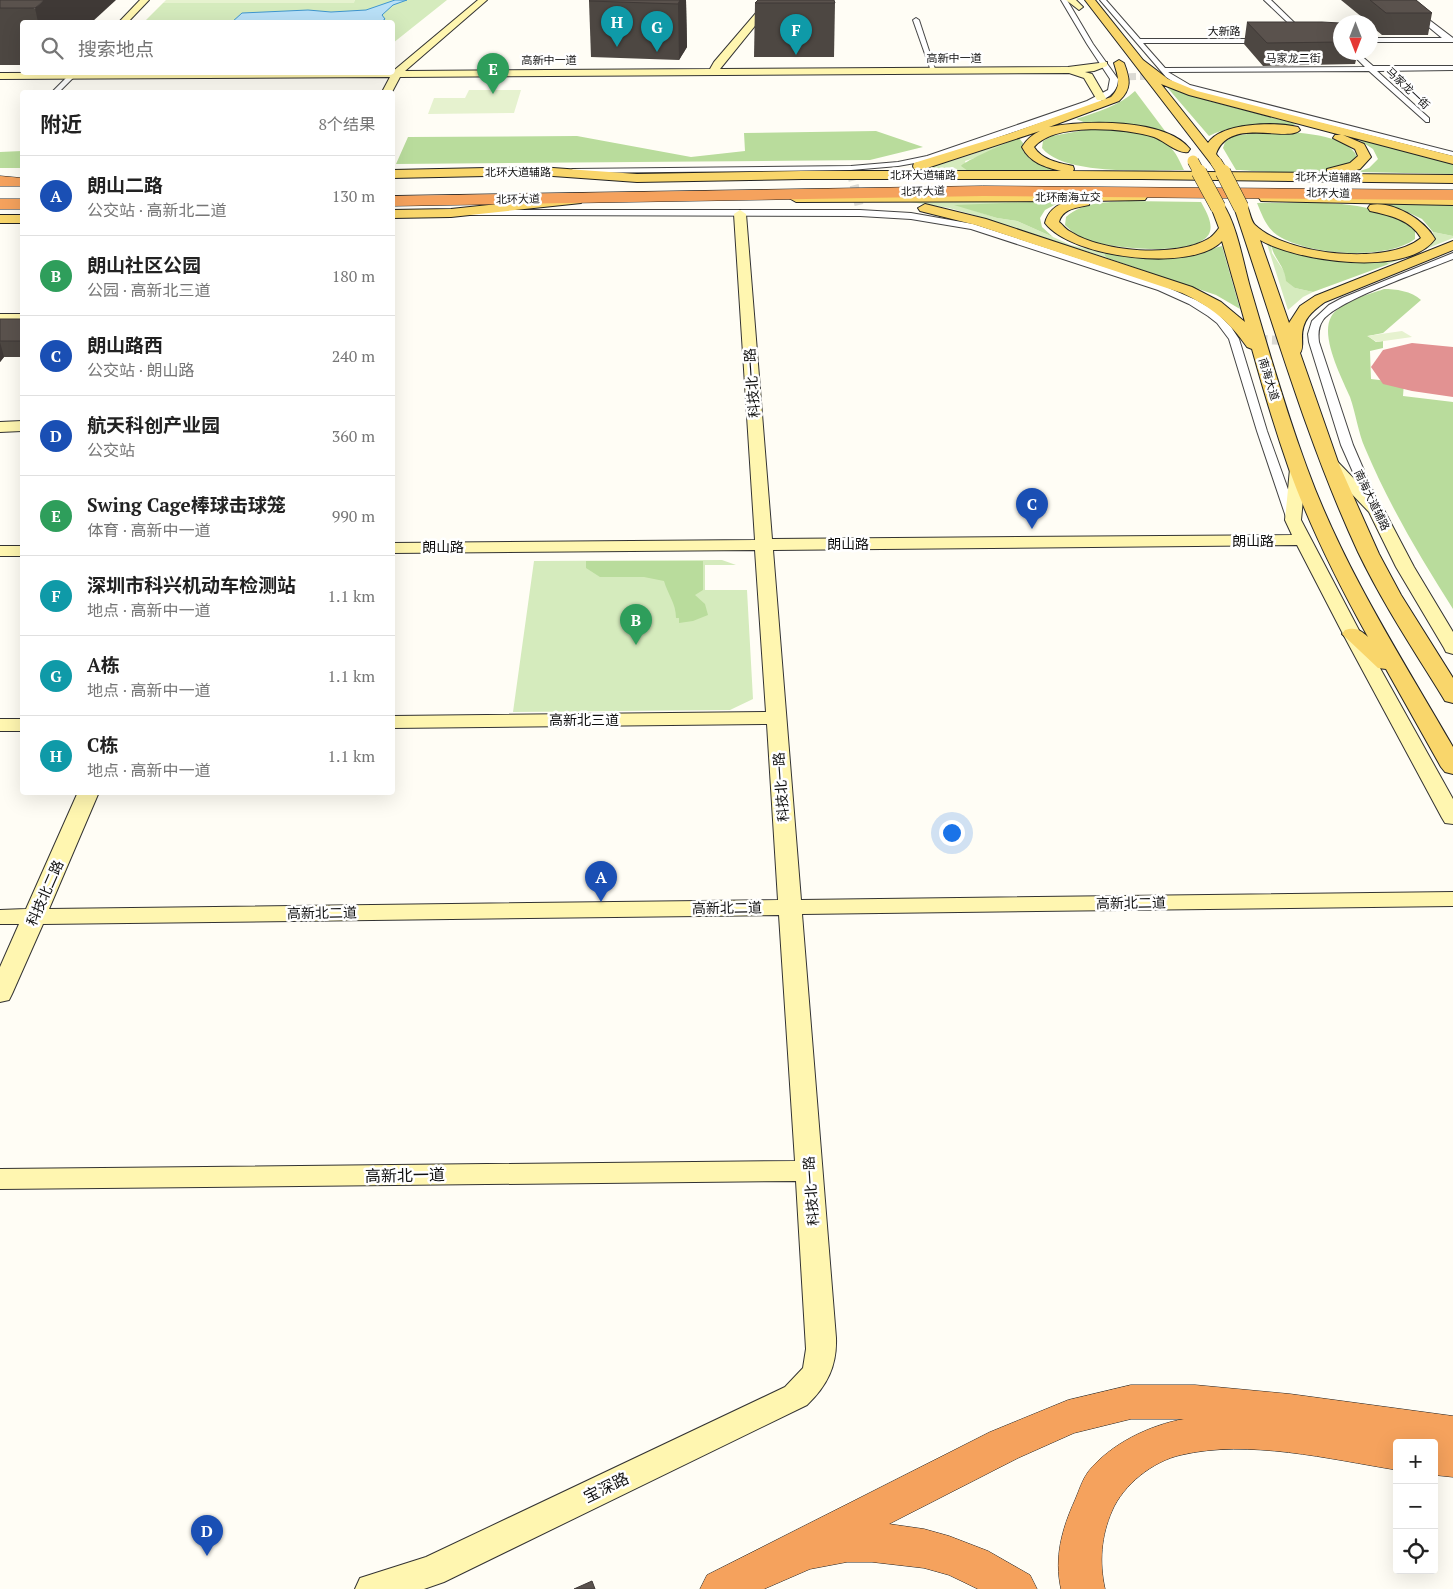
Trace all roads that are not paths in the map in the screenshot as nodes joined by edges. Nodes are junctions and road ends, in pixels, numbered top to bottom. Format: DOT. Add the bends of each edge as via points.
graph roads {
  1 [pos="145,0"];
  2 [pos="483,0"];
  3 [pos="772,0"];
  4 [pos="1064,0"];
  5 [pos="1090,0"];
  6 [pos="1103,0"];
  7 [pos="1267,0"];
  8 [pos="1399,0"];
  9 [pos="1075,2"];
  10 [pos="125,20"];
  11 [pos="916,20"];
  12 [pos="1094,28"];
  13 [pos="1271,40"];
  14 [pos="1300,40"];
  15 [pos="1378,40"];
  16 [pos="1451,40"];
  17 [pos="1137,41"];
  18 [pos="1362,60"];
  19 [pos="1140,62"];
  20 [pos="1371,68"];
  21 [pos="1453,68"];
  22 [pos="934,70"];
  23 [pos="1068,70"];
  24 [pos="714,72"];
  25 [pos="1111,72"];
  26 [pos="395,73"];
  27 [pos="398,73"];
  28 [pos="1164,74"];
  29 [pos="36,75"];
  30 [pos="72,75"];
  31 [pos="0,76"];
  32 [pos="1137,85"];
  33 [pos="57,90"];
  34 [pos="388,90"];
  35 [pos="1101,98"];
  36 [pos="1426,120"];
  37 [pos="1170,128"];
  38 [pos="1184,149"];
  39 [pos="1453,154"];
  40 [pos="1213,157"];
  41 [pos="1453,160"];
  42 [pos="539,171"];
  43 [pos="395,174"];
  44 [pos="802,175"];
  45 [pos="1142,175"];
  46 [pos="1261,176"];
  47 [pos="637,178"];
  48 [pos="1453,179"];
  49 [pos="0,180"];
  50 [pos="20,181"];
  51 [pos="1453,185"];
  52 [pos="395,187"];
  53 [pos="395,187"];
  54 [pos="0,193"];
  55 [pos="20,193"];
  56 [pos="1453,195"];
  57 [pos="691,196"];
  58 [pos="1140,197"];
  59 [pos="606,198"];
  60 [pos="832,199"];
  61 [pos="1304,199"];
  62 [pos="395,201"];
  63 [pos="1453,201"];
  64 [pos="0,204"];
  65 [pos="20,204"];
  66 [pos="451,213"];
  67 [pos="395,214"];
  68 [pos="740,214"];
  69 [pos="0,219"];
  70 [pos="20,219"];
  71 [pos="1248,226"];
  72 [pos="1226,229"];
  73 [pos="1453,245"];
  74 [pos="1453,256"];
  75 [pos="0,318"];
  76 [pos="20,318"];
  77 [pos="1296,364"];
  78 [pos="1266,370"];
  79 [pos="20,426"];
  80 [pos="0,427"];
  81 [pos="1329,462"];
  82 [pos="1298,469"];
  83 [pos="1376,510"];
  84 [pos="1298,531"];
  85 [pos="395,539"];
  86 [pos="763,540"];
  87 [pos="0,542"];
  88 [pos="20,542"];
  89 [pos="395,548"];
  90 [pos="0,551"];
  91 [pos="20,551"];
  92 [pos="1352,634"];
  93 [pos="1453,648"];
  94 [pos="1397,672"];
  95 [pos="1453,696"];
  96 [pos="775,718"];
  97 [pos="395,722"];
  98 [pos="0,725"];
  99 [pos="20,725"];
  100 [pos="1453,768"];
  101 [pos="88,795"];
  102 [pos="1453,818"];
  103 [pos="1453,899"];
  104 [pos="790,908"];
  105 [pos="0,917"];
  106 [pos="34,917"];
  107 [pos="0,994"];
  108 [pos="809,1170"];
  109 [pos="0,1179"];
  110 [pos="821,1360"];
  111 [pos="1453,1434"];
  112 [pos="1393,1451"];
  113 [pos="1438,1457"];
  114 [pos="1453,1459"];
  115 [pos="769,1564"];
  116 [pos="1081,1572"];
  117 [pos="372,1589"];
  118 [pos="722,1589"];
  119 [pos="1015,1589"];
  1 -- 10 [label="street"];
  2 -- 27 [label="street"];
  3 -- 24 [label="street" via="717,64"];
  4 -- 25 [label="street"];
  5 -- 19 [label="main road"];
  6 -- 17 [label="street"];
  7 -- 14 [label="street" via="1310,40"];
  8 -- 16 [label="street"];
  9 -- 12 [label="main road"];
  11 -- 22 [label="street"];
  13 -- 17 [label="street, 大新路"];
  15 -- 16 [label="street"];
  17 -- 28 [label="street"];
  18 -- 20 [label="street, 马家龙一街"];
  19 -- 40 [label="main road"];
  19 -- 41 [label="main road" via="1164,81 1193,93"];
  20 -- 21 [label="street, 马家龙二街"];
  20 -- 28 [label="street, 马家龙二街"];
  20 -- 36 [label="street, 马家龙一街"];
  22 -- 23 [label="street, 高新中一道"];
  22 -- 24 [label="street, 高新中一道"];
  23 -- 25 [label="street, 高新中一道" via="1094,68"];
  23 -- 35 [label="street" via="1088,76"];
  24 -- 27 [label="street, 高新中一道"];
  25 -- 35 [label="street" via="1115,83 1113,89"];
  26 -- 27 [label="street, 高新中一道"];
  27 -- 34 [label="street"];
  28 -- 39 [label="street" via="1204,93"];
  29 -- 31 [label="street, 高新中一道"];
  30 -- 33 [label="street"];
  32 -- 44 [label="main road" via="1117,59 1125,85 1115,99 1021,134 909,168 874,173"];
  35 -- 42 [label="street" via="929,158 898,164 851,170"];
  37 -- 38 [label="main road, 南海大道"];
  38 -- 45 [label="main road" via="1165,137 1148,132 1092,126 1048,132 1028,148 1033,156 1065,168"];
  38 -- 72 [label="main road, 南海大道, bridge" via="1218,207"];
  40 -- 46 [label="main road" via="1215,142 1227,134 1272,129 1331,136 1353,143 1364,152 1361,162 1347,169 1321,174"];
  40 -- 71 [label="main road, bridge" via="1228,180"];
  42 -- 43 [label="main road, 北环大道辅路"];
  42 -- 47 [label="main road, 北环大道辅路"];
  44 -- 45 [label="main road, 北环大道辅路"];
  44 -- 47 [label="main road, 北环大道辅路"];
  45 -- 46 [label="main road, 北环大道辅路"];
  46 -- 48 [label="main road, 北环大道辅路"];
  47 -- 52 [label="highway"];
  49 -- 50 [label="highway"];
  51 -- 53 [label="highway, 北环大道" via="1027,182"];
  54 -- 55 [label="highway"];
  56 -- 57 [label="highway, 北环大道" via="1040,190"];
  57 -- 59 [label="highway, 北环大道"];
  57 -- 60 [label="main road"];
  58 -- 60 [label="main road, 北环南海立交"];
  58 -- 61 [label="main road, 北环南海立交"];
  58 -- 72 [label="main road" via="1074,203 1056,212 1052,223 1064,236 1076,242 1137,254 1170,254 1204,247 1224,236"];
  59 -- 62 [label="highway, 北环大道"];
  59 -- 66 [label="main road"];
  60 -- 78 [label="main road" via="899,204 955,214 1187,290 1219,306 1234,318"];
  61 -- 63 [label="main road, 北环大道辅路"];
  61 -- 71 [label="main road" via="1383,209 1417,224 1425,230 1428,238 1424,245 1396,255 1343,257 1287,248"];
  64 -- 65 [label="highway"];
  66 -- 67 [label="main road"];
  66 -- 68 [label="street"];
  68 -- 84 [label="street" via="859,209 973,227 1189,299 1207,310 1239,339 1262,431"];
  68 -- 86 [label="street, 科技北一路"];
  69 -- 70 [label="main road"];
  71 -- 77 [label="main road"];
  72 -- 78 [label="main road, 南海大道"];
  73 -- 77 [label="main road" via="1308,306 1294,326"];
  74 -- 83 [label="street, 南海大道辅路" via="1332,306 1315,324 1309,342 1346,445"];
  75 -- 76 [label="street"];
  77 -- 81 [label="main road"];
  78 -- 82 [label="main road, 南海大道"];
  79 -- 80 [label="street"];
  81 -- 83 [label="street"];
  81 -- 95 [label="main road" via="1369,554"];
  82 -- 84 [label="street"];
  82 -- 94 [label="main road, 南海大道" via="1341,567"];
  83 -- 93 [label="street, 南海大道辅路"];
  84 -- 86 [label="street, 朗山路"];
  84 -- 92 [label="street"];
  85 -- 86 [label="street, 朗山路"];
  86 -- 89 [label="street, 朗山路"];
  86 -- 96 [label="street, 科技北一路"];
  87 -- 88 [label="street"];
  90 -- 91 [label="street"];
  92 -- 94 [label="main road"];
  92 -- 102 [label="street"];
  94 -- 100 [label="main road, 南海大道"];
  96 -- 97 [label="street, 高新北三道"];
  96 -- 104 [label="street, 科技北一路"];
  98 -- 99 [label="street"];
  101 -- 106 [label="street, 科技北二路"];
  103 -- 104 [label="street, 高新北二道"];
  104 -- 106 [label="street, 高新北二道"];
  104 -- 108 [label="street, 科技北一路"];
  105 -- 106 [label="street, 高新北二道"];
  106 -- 107 [label="street, 科技北二路"];
  108 -- 109 [label="street, 高新北一道"];
  108 -- 110 [label="street, 科技北一路"];
  110 -- 117 [label="street, 宝深路" via="817,1374 796,1396 432,1571"];
  111 -- 115 [label="highway" via="1290,1411 1195,1402 1131,1402 1068,1417 1004,1445"];
  112 -- 116 [label="highway" via="1275,1436 1222,1433 1181,1437 1149,1449 1125,1464 1103,1485 1087,1518"];
  113 -- 114 [label="highway"];
  115 -- 118 [label="highway"];
  115 -- 119 [label="highway" via="824,1546 854,1543 920,1547 982,1569"];
}
